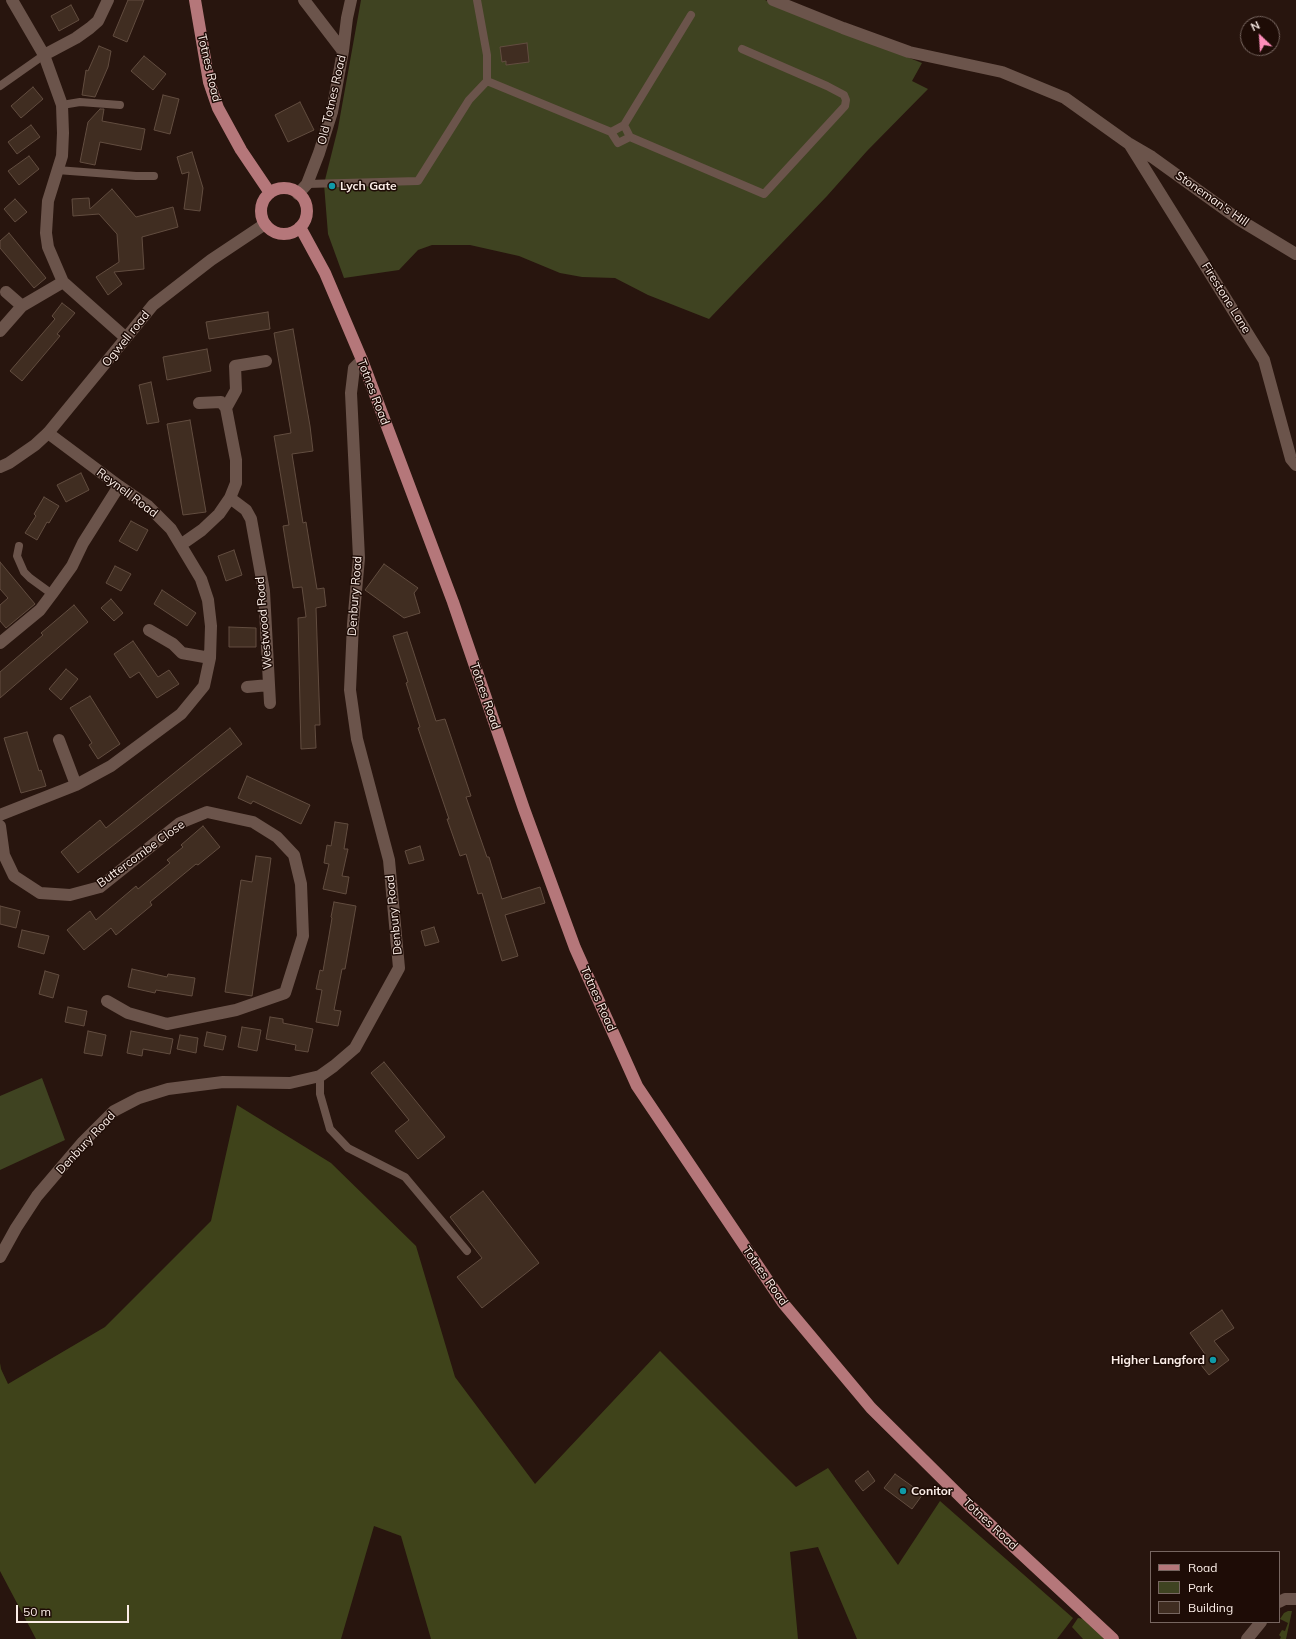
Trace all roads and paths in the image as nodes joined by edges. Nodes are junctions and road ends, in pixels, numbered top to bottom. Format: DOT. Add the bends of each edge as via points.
graph roads {
  1 [pos="12,0"];
  2 [pos="108,0"];
  3 [pos="195,0"];
  4 [pos="304,0"];
  5 [pos="351,0"];
  6 [pos="477,0"];
  7 [pos="773,0"];
  8 [pos="690,15"];
  9 [pos="742,49"];
  10 [pos="343,50"];
  11 [pos="44,55"];
  12 [pos="487,81"];
  13 [pos="0,86"];
  14 [pos="62,105"];
  15 [pos="120,105"];
  16 [pos="624,125"];
  17 [pos="612,132"];
  18 [pos="630,137"];
  19 [pos="1128,143"];
  20 [pos="57,170"];
  21 [pos="154,176"];
  22 [pos="307,184"];
  23 [pos="270,193"];
  24 [pos="298,194"];
  25 [pos="265,224"];
  26 [pos="300,227"];
  27 [pos="1296,254"];
  28 [pos="63,282"];
  29 [pos="6,292"];
  30 [pos="22,306"];
  31 [pos="0,331"];
  32 [pos="126,338"];
  33 [pos="362,360"];
  34 [pos="266,361"];
  35 [pos="199,403"];
  36 [pos="226,408"];
  37 [pos="48,433"];
  38 [pos="1296,465"];
  39 [pos="0,467"];
  40 [pos="119,486"];
  41 [pos="230,498"];
  42 [pos="182,544"];
  43 [pos="19,546"];
  44 [pos="52,594"];
  45 [pos="149,630"];
  46 [pos="0,643"];
  47 [pos="210,658"];
  48 [pos="269,685"];
  49 [pos="247,687"];
  50 [pos="270,703"];
  51 [pos="59,740"];
  52 [pos="76,785"];
  53 [pos="0,815"];
  54 [pos="0,826"];
  55 [pos="107,1001"];
  56 [pos="320,1076"];
  57 [pos="466,1251"];
  58 [pos="0,1257"];
  59 [pos="1296,1599"];
  60 [pos="1280,1602"];
  61 [pos="1260,1623"];
  62 [pos="1113,1639"];
  63 [pos="1247,1639"];
  1 -- 11 [label="street"];
  2 -- 11 [label="street" via="98,21 90,28"];
  3 -- 23 [label="main road, Totnes Road" via="209,82 218,108 240,150"];
  4 -- 10 [label="street"];
  5 -- 10 [label="street, Old Totnes Road"];
  6 -- 12 [label="lane" via="487,55"];
  7 -- 19 [label="street, Stoneman's Hill" via="909,52 1002,72 1065,98"];
  8 -- 16 [label="lane"];
  9 -- 18 [label="lane" via="827,86 844,95 846,100 845,106 764,194"];
  10 -- 22 [label="street, Old Totnes Road" via="332,112"];
  11 -- 13 [label="lane"];
  11 -- 14 [label="street"];
  12 -- 17 [label="lane"];
  12 -- 22 [label="lane" via="469,100 418,181"];
  14 -- 15 [label="lane" via="80,102"];
  14 -- 20 [label="street" via="62,156"];
  16 -- 17 [label="lane"];
  16 -- 18 [label="lane"];
  17 -- 18 [label="lane" via="618,143"];
  19 -- 27 [label="street, Stoneman's Hill" via="1152,157 1238,219"];
  19 -- 38 [label="street, Firestone Lane" via="1264,360 1291,459"];
  20 -- 21 [label="lane"];
  20 -- 28 [label="street" via="48,201 46,233 48,247"];
  22 -- 24 [label="street, Old Totnes Road"];
  23 -- 24 [label="main road" via="282,188"];
  23 -- 25 [label="main road" via="261,209"];
  24 -- 26 [label="main road" via="306,205 305,218"];
  25 -- 26 [label="main road" via="274,232 283,234"];
  25 -- 32 [label="street, Ogwell road" via="211,260 153,305"];
  26 -- 33 [label="main road, Totnes Road" via="325,273"];
  28 -- 30 [label="street"];
  28 -- 32 [label="street"];
  29 -- 30 [label="street"];
  30 -- 31 [label="street"];
  32 -- 37 [label="street, Ogwell road"];
  33 -- 56 [label="street, Denbury Road" via="354,368 351,393 359,558 350,690 357,739 389,860 399,968 355,1048"];
  33 -- 62 [label="main road, Totnes Road" via="453,602 575,948 637,1086 783,1303 870,1408 970,1506"];
  34 -- 36 [label="street" via="235,366 236,390"];
  35 -- 36 [label="street" via="221,402"];
  36 -- 41 [label="street" via="236,460 236,483"];
  37 -- 39 [label="street, Ogwell road" via="35,445"];
  37 -- 40 [label="street, Reynell Road"];
  40 -- 42 [label="street, Reynell Road" via="148,506"];
  40 -- 44 [label="street" via="82,542 72,566"];
  41 -- 42 [label="street" via="219,514"];
  41 -- 48 [label="street, Westwood Road" via="246,510 251,519 264,591"];
  42 -- 47 [label="street, Reynell Road" via="201,579 208,600 212,626"];
  43 -- 44 [label="lane" via="17,556 24,572"];
  44 -- 46 [label="street" via="40,610"];
  45 -- 47 [label="street" via="173,644 182,653"];
  47 -- 52 [label="street, Reynell Road" via="204,686 181,714 110,766"];
  48 -- 49 [label="street, Westwood Road"];
  48 -- 50 [label="street, Westwood Road"];
  51 -- 52 [label="street"];
  52 -- 53 [label="street, Reynell Road"];
  54 -- 55 [label="street, Buttercombe Close" via="4,855 14,876 40,893 70,895 100,887 180,823 207,812 253,822 276,837 294,855 301,884 303,936 285,993 236,1010 166,1024 128,1013"];
  56 -- 57 [label="lane" via="320,1094 330,1129 348,1148 405,1177"];
  56 -- 58 [label="street, Denbury Road" via="290,1083 223,1082 168,1089 139,1098 114,1111 83,1142 37,1196"];
  59 -- 60 [label="street"];
  61 -- 63 [label="street"];
}
